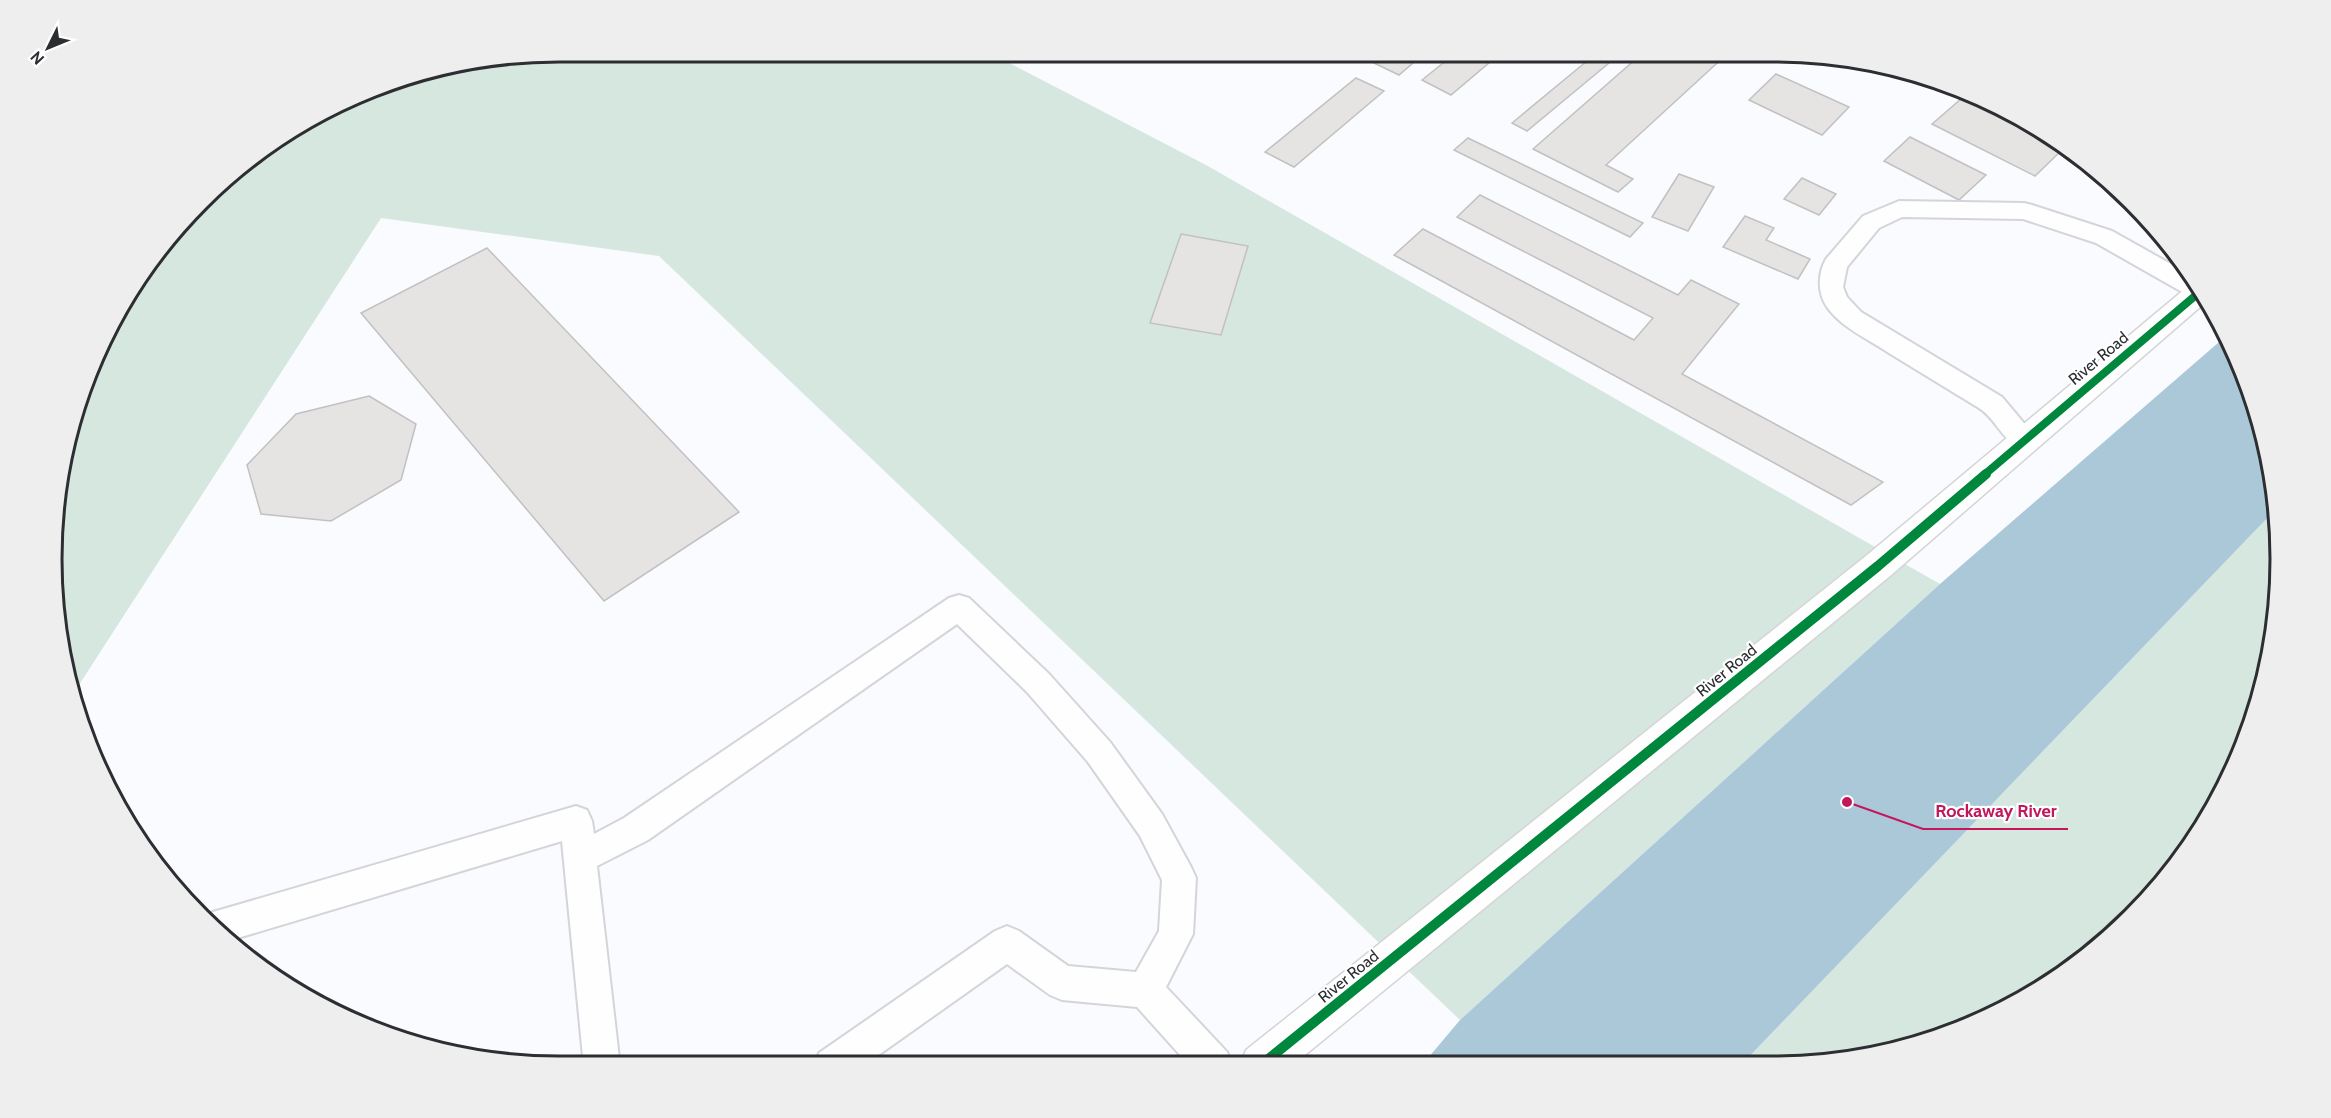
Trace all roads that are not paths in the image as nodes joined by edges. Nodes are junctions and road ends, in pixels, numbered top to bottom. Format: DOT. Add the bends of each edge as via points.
graph roads {
  1 [pos="2186,282"];
  2 [pos="2195,297"];
  3 [pos="2025,440"];
  4 [pos="579,858"];
  5 [pos="223,926"];
  6 [pos="1145,990"];
  7 [pos="601,1056"];
  8 [pos="846,1056"];
  9 [pos="1206,1056"];
  10 [pos="1272,1056"];
  1 -- 3 [label="lane" via="2104,237 2024,211 1899,209 1871,222 1835,265 1831,287 1836,301 1852,318 1993,404"];
  2 -- 3 [label="street, River Road"];
  3 -- 10 [label="street, River Road" via="1878,566"];
  4 -- 5 [label="lane" via="576,821"];
  4 -- 6 [label="lane" via="636,829 958,607 1038,683 1099,752 1151,825 1179,878 1176,934"];
  4 -- 7 [label="lane"];
  6 -- 8 [label="lane" via="1062,983 1007,943"];
  6 -- 9 [label="lane"];
}
